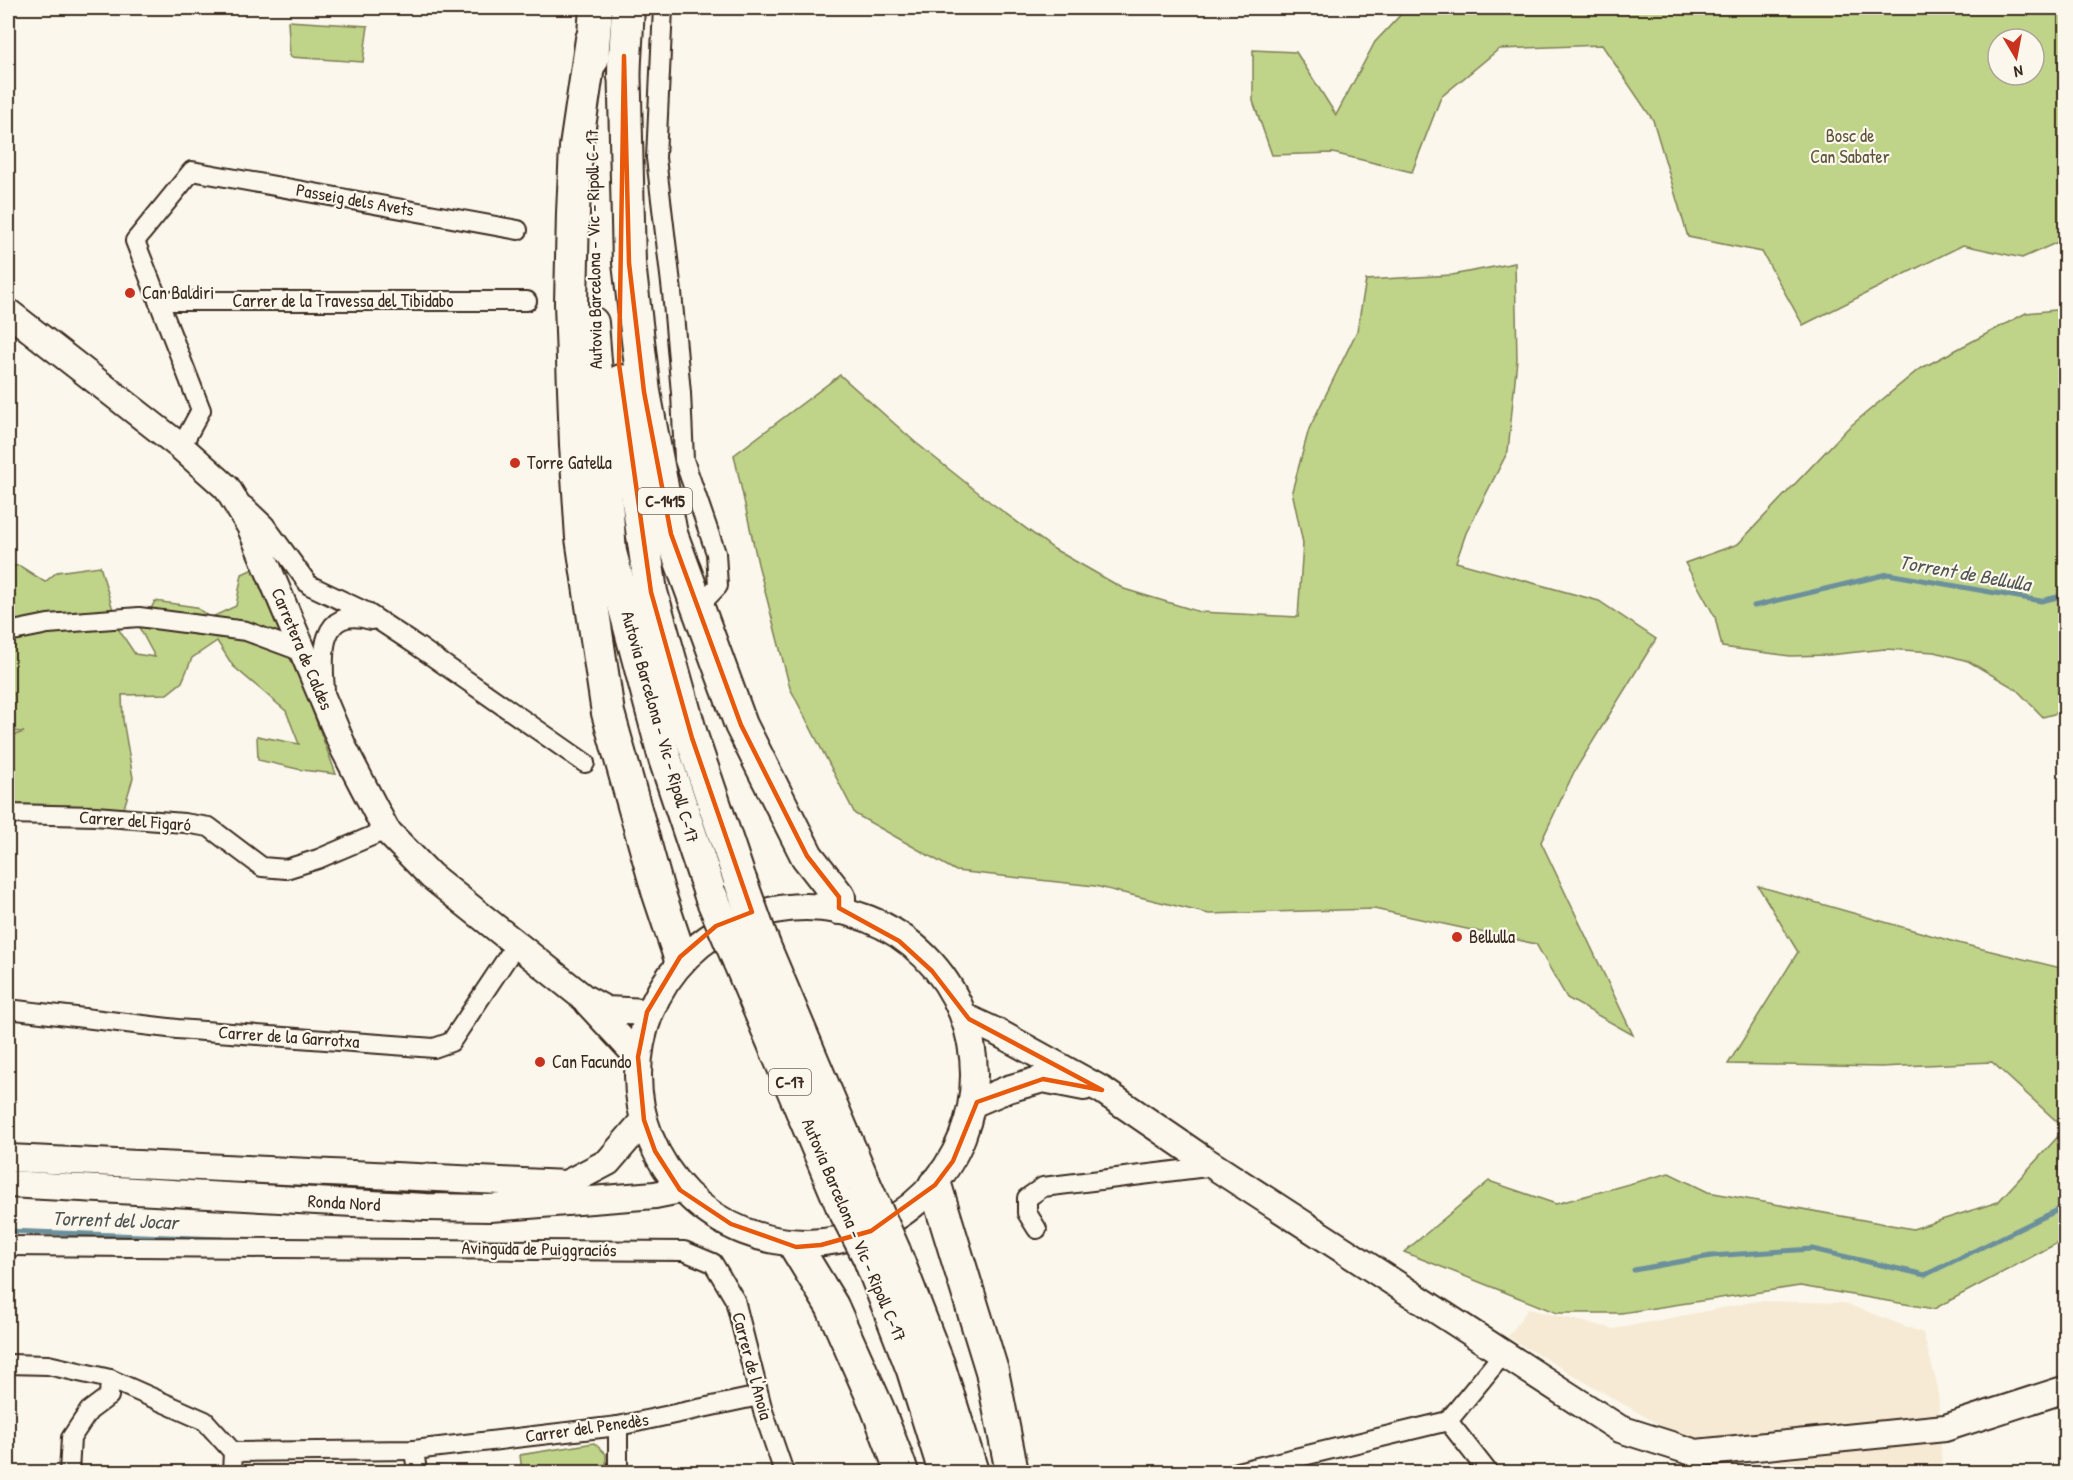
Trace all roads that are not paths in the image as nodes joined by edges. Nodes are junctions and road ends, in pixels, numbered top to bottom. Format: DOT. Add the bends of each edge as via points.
graph roads {
  1 [pos="596,8"];
  2 [pos="628,8"];
  3 [pos="663,8"];
  4 [pos="592,39"];
  5 [pos="624,56"];
  6 [pos="518,230"];
  7 [pos="158,301"];
  8 [pos="527,301"];
  9 [pos="8,312"];
  10 [pos="181,447"];
  11 [pos="226,488"];
  12 [pos="309,585"];
  13 [pos="284,606"];
  14 [pos="698,607"];
  15 [pos="382,623"];
  16 [pos="8,632"];
  17 [pos="303,652"];
  18 [pos="326,705"];
  19 [pos="585,763"];
  20 [pos="8,814"];
  21 [pos="386,830"];
  22 [pos="839,908"];
  23 [pos="517,943"];
  24 [pos="751,954"];
  25 [pos="680,957"];
  26 [pos="584,998"];
  27 [pos="8,1009"];
  28 [pos="647,1012"];
  29 [pos="969,1019"];
  30 [pos="638,1057"];
  31 [pos="1102,1090"];
  32 [pos="977,1102"];
  33 [pos="644,1120"];
  34 [pos="8,1158"];
  35 [pos="1215,1166"];
  36 [pos="8,1184"];
  37 [pos="935,1185"];
  38 [pos="680,1190"];
  39 [pos="1037,1229"];
  40 [pos="8,1246"];
  41 [pos="796,1247"];
  42 [pos="881,1254"];
  43 [pos="713,1263"];
  44 [pos="1503,1353"];
  45 [pos="8,1364"];
  46 [pos="110,1379"];
  47 [pos="2066,1389"];
  48 [pos="759,1396"];
  49 [pos="1448,1421"];
  50 [pos="618,1426"];
  51 [pos="414,1450"];
  52 [pos="233,1452"];
  53 [pos="69,1473"];
  54 [pos="232,1473"];
  55 [pos="417,1473"];
  56 [pos="618,1473"];
  57 [pos="784,1473"];
  58 [pos="902,1473"];
  59 [pos="945,1473"];
  60 [pos="972,1473"];
  61 [pos="1012,1473"];
  62 [pos="1237,1473"];
  63 [pos="1488,1473"];
  1 -- 4 [label="highway, Autovia Barcelona - Vic - Ripoll C-17 / C-17"];
  2 -- 5 [label="highway, Autovia Barcelona - Vic - Ripoll C-17 / C-17"];
  3 -- 14 [label="street" via="656,158 672,292 684,459 716,553 718,586"];
  4 -- 24 [label="highway, Autovia Barcelona - Vic - Ripoll C-17 / C-17, bridge" via="592,327 610,552 665,759 711,896"];
  4 -- 25 [label="highway" via="576,147 573,213 572,315 582,538 608,713"];
  5 -- 14 [label="highway, C-1415" via="629,263 644,392 671,534"];
  5 -- 24 [label="highway, Autovia Barcelona - Vic - Ripoll C-17 / C-17, bridge" via="619,364 651,592 692,738 740,880"];
  6 -- 7 [label="street, Passeig dels Avets" via="192,171 135,241"];
  7 -- 8 [label="street, Carrer de la Travessa del Tibidabo"];
  7 -- 10 [label="street" via="201,410"];
  9 -- 10 [label="main road, Carretera de Caldes"];
  10 -- 11 [label="main road, Carretera de Caldes"];
  11 -- 12 [label="street" via="265,525"];
  11 -- 13 [label="main road, Carretera de Caldes" via="250,526"];
  12 -- 13 [label="street" via="287,593"];
  12 -- 15 [label="street"];
  13 -- 17 [label="main road, Carretera de Caldes"];
  14 -- 22 [label="highway, C-1415" via="741,725 807,856 839,897"];
  15 -- 18 [label="street" via="358,616 338,622 325,637 322,659"];
  15 -- 19 [label="street"];
  16 -- 17 [label="street" via="48,624 139,617 246,631"];
  17 -- 18 [label="main road, Carretera de Caldes"];
  18 -- 21 [label="main road, Carretera de Caldes"];
  20 -- 21 [label="street, Carrer del Figaró" via="95,816 209,827 262,867 286,869"];
  21 -- 23 [label="main road, Carretera de Caldes" via="431,876"];
  22 -- 25 [label="main road" via="790,907 738,915 716,926"];
  22 -- 29 [label="main road" via="899,941 932,970"];
  23 -- 26 [label="main road, Carretera de Caldes"];
  23 -- 27 [label="street, Carrer de la Garrotxa" via="451,1042 434,1048 177,1029"];
  24 -- 42 [label="highway, Autovia Barcelona - Vic - Ripoll C-17 / C-17, bridge" via="864,1183"];
  24 -- 42 [label="highway, Autovia Barcelona - Vic - Ripoll C-17 / C-17, bridge" via="841,1203"];
  25 -- 28 [label="main road"];
  26 -- 28 [label="main road" via="606,1010"];
  26 -- 30 [label="main road"];
  28 -- 30 [label="main road"];
  29 -- 31 [label="main road"];
  29 -- 32 [label="main road"];
  30 -- 33 [label="main road"];
  31 -- 32 [label="main road" via="1044,1079"];
  31 -- 35 [label="main road"];
  32 -- 37 [label="main road" via="965,1138"];
  33 -- 34 [label="main road, Ronda Nord" via="608,1162 566,1185"];
  33 -- 38 [label="main road" via="655,1151"];
  35 -- 39 [label="street" via="1043,1187 1027,1198 1027,1213"];
  35 -- 44 [label="main road"];
  36 -- 38 [label="main road, Ronda Nord" via="490,1208"];
  37 -- 41 [label="main road" via="910,1207 871,1231 821,1245"];
  37 -- 61 [label="highway" via="992,1371"];
  38 -- 41 [label="main road" via="731,1224"];
  40 -- 43 [label="street, Avinguda de Puiggraciós" via="684,1251"];
  41 -- 58 [label="highway" via="832,1306"];
  42 -- 59 [label="highway, Autovia Barcelona - Vic - Ripoll C-17 / C-17"];
  42 -- 60 [label="highway, Autovia Barcelona - Vic - Ripoll C-17 / C-17" via="938,1364"];
  43 -- 48 [label="street, Carrer de l'Anoia" via="735,1300"];
  44 -- 47 [label="main road" via="1620,1429 1696,1453 1945,1428"];
  44 -- 49 [label="street"];
  45 -- 46 [label="street" via="48,1365"];
  46 -- 52 [label="street" via="205,1421"];
  46 -- 53 [label="street" via="109,1396 89,1412 71,1438"];
  48 -- 50 [label="street, Carrer del Penedès"];
  48 -- 57 [label="street, Carrer de l'Anoia"];
  49 -- 62 [label="street"];
  49 -- 63 [label="street"];
  50 -- 51 [label="street, Carrer del Penedès"];
  50 -- 56 [label="street"];
  51 -- 52 [label="street, Carrer del Penedès"];
  51 -- 55 [label="street"];
  52 -- 54 [label="street"];
}
